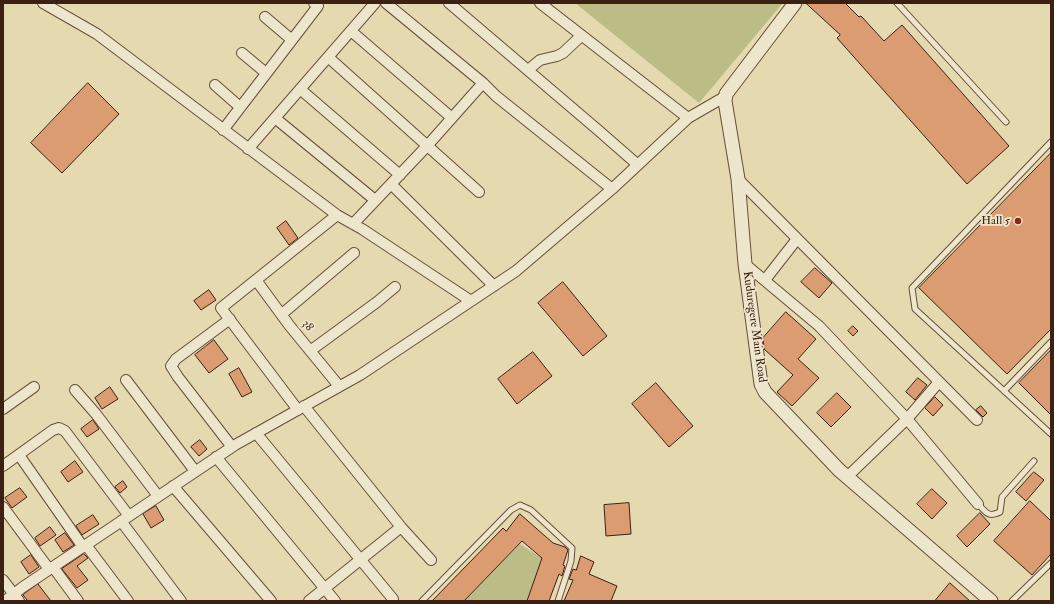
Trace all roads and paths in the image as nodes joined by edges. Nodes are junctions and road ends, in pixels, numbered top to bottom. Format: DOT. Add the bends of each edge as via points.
graph roads {
  1 [pos="43,3"];
  2 [pos="314,3"];
  3 [pos="375,3"];
  4 [pos="386,3"];
  5 [pos="449,3"];
  6 [pos="540,3"];
  7 [pos="795,3"];
  8 [pos="897,3"];
  9 [pos="265,17"];
  10 [pos="351,31"];
  11 [pos="581,36"];
  12 [pos="292,40"];
  13 [pos="242,53"];
  14 [pos="328,57"];
  15 [pos="528,70"];
  16 [pos="266,73"];
  17 [pos="483,83"];
  18 [pos="215,85"];
  19 [pos="300,89"];
  20 [pos="726,96"];
  21 [pos="240,107"];
  22 [pos="275,118"];
  23 [pos="452,118"];
  24 [pos="688,118"];
  25 [pos="1006,122"];
  26 [pos="223,130"];
  27 [pos="1051,142"];
  28 [pos="427,146"];
  29 [pos="248,148"];
  30 [pos="638,165"];
  31 [pos="400,175"];
  32 [pos="738,179"];
  33 [pos="390,184"];
  34 [pos="612,189"];
  35 [pos="479,192"];
  36 [pos="375,200"];
  37 [pos="337,215"];
  38 [pos="353,224"];
  39 [pos="797,239"];
  40 [pos="354,253"];
  41 [pos="746,264"];
  42 [pos="256,280"];
  43 [pos="764,280"];
  44 [pos="395,286"];
  45 [pos="494,286"];
  46 [pos="471,301"];
  47 [pos="282,314"];
  48 [pos="230,319"];
  49 [pos="1051,342"];
  50 [pos="310,350"];
  51 [pos="126,380"];
  52 [pos="939,382"];
  53 [pos="339,386"];
  54 [pos="34,387"];
  55 [pos="75,390"];
  56 [pos="1004,391"];
  57 [pos="301,408"];
  58 [pos="3,409"];
  59 [pos="907,419"];
  60 [pos="976,420"];
  61 [pos="256,433"];
  62 [pos="1051,434"];
  63 [pos="232,447"];
  64 [pos="19,455"];
  65 [pos="216,457"];
  66 [pos="1034,462"];
  67 [pos="3,466"];
  68 [pos="196,471"];
  69 [pos="847,477"];
  70 [pos="173,486"];
  71 [pos="158,496"];
  72 [pos="978,504"];
  73 [pos="3,507"];
  74 [pos="125,518"];
  75 [pos="401,527"];
  76 [pos="84,546"];
  77 [pos="361,560"];
  78 [pos="431,560"];
  79 [pos="1051,563"];
  80 [pos="51,568"];
  81 [pos="3,580"];
  82 [pos="324,589"];
  83 [pos="17,598"];
  84 [pos="393,599"];
  85 [pos="5,601"];
  86 [pos="78,601"];
  87 [pos="128,601"];
  88 [pos="181,601"];
  89 [pos="271,601"];
  90 [pos="309,601"];
  91 [pos="334,601"];
  92 [pos="422,601"];
  93 [pos="558,601"];
  94 [pos="991,601"];
  95 [pos="1012,601"];
  1 -- 26 [label="street" via="97,34"];
  2 -- 12 [label="street" via="318,6"];
  3 -- 10 [label="street"];
  4 -- 17 [label="street"];
  5 -- 15 [label="street"];
  6 -- 11 [label="street"];
  7 -- 20 [label="street" via="730,86"];
  8 -- 25 [label="lane"];
  9 -- 12 [label="street"];
  10 -- 14 [label="street"];
  10 -- 23 [label="street"];
  11 -- 15 [label="street" via="563,53 540,60"];
  11 -- 24 [label="street"];
  12 -- 16 [label="street"];
  13 -- 16 [label="street"];
  14 -- 19 [label="street"];
  14 -- 28 [label="street"];
  15 -- 30 [label="street"];
  16 -- 21 [label="street"];
  17 -- 23 [label="street"];
  17 -- 34 [label="street"];
  18 -- 21 [label="street"];
  19 -- 22 [label="street"];
  19 -- 31 [label="street"];
  20 -- 24 [label="street"];
  20 -- 32 [label="street, Kuduregere Main Road"];
  21 -- 26 [label="street"];
  22 -- 29 [label="street"];
  22 -- 36 [label="street"];
  23 -- 28 [label="street"];
  24 -- 30 [label="street"];
  26 -- 29 [label="street"];
  27 -- 56 [label="lane" via="912,288 915,310"];
  28 -- 31 [label="street"];
  28 -- 35 [label="street"];
  29 -- 37 [label="street"];
  30 -- 34 [label="street"];
  31 -- 33 [label="street"];
  32 -- 39 [label="street"];
  32 -- 41 [label="street, Kuduregere Main Road"];
  33 -- 36 [label="street"];
  33 -- 45 [label="street"];
  34 -- 45 [label="street" via="516,271"];
  36 -- 38 [label="street"];
  37 -- 38 [label="street"];
  37 -- 42 [label="street"];
  38 -- 46 [label="street"];
  39 -- 43 [label="street"];
  39 -- 52 [label="street"];
  40 -- 47 [label="street"];
  41 -- 43 [label="street"];
  41 -- 69 [label="street, Kuduregere Main Road" via="761,384 765,392"];
  42 -- 47 [label="street, 38"];
  42 -- 48 [label="street" via="221,308"];
  43 -- 59 [label="street" via="819,326"];
  44 -- 50 [label="street"];
  45 -- 46 [label="street"];
  46 -- 53 [label="street" via="360,375"];
  47 -- 50 [label="street, 38"];
  48 -- 57 [label="street"];
  48 -- 63 [label="street" via="176,359 172,366"];
  49 -- 56 [label="lane"];
  50 -- 53 [label="street, 38"];
  51 -- 68 [label="street"];
  52 -- 59 [label="street"];
  52 -- 60 [label="street"];
  53 -- 57 [label="street"];
  54 -- 58 [label="street"];
  55 -- 71 [label="street"];
  56 -- 62 [label="lane"];
  57 -- 61 [label="street"];
  57 -- 75 [label="street"];
  59 -- 69 [label="street"];
  59 -- 72 [label="street"];
  61 -- 63 [label="street"];
  61 -- 77 [label="street"];
  63 -- 65 [label="street"];
  64 -- 67 [label="street"];
  64 -- 74 [label="street" via="59,428 65,432"];
  64 -- 76 [label="street"];
  65 -- 68 [label="street"];
  65 -- 82 [label="street"];
  66 -- 72 [label="lane" via="1002,497 1000,512 989,515"];
  68 -- 70 [label="street"];
  69 -- 94 [label="street, Kuduregere Main Road"];
  70 -- 71 [label="street"];
  70 -- 89 [label="street"];
  71 -- 74 [label="street"];
  73 -- 80 [label="street"];
  74 -- 76 [label="street"];
  74 -- 88 [label="street"];
  75 -- 77 [label="street"];
  75 -- 78 [label="street"];
  76 -- 80 [label="street"];
  76 -- 87 [label="street"];
  77 -- 82 [label="street"];
  77 -- 84 [label="street"];
  79 -- 95 [label="lane"];
  80 -- 83 [label="street"];
  80 -- 86 [label="street"];
  81 -- 83 [label="street"];
  82 -- 90 [label="street"];
  82 -- 91 [label="street"];
  83 -- 85 [label="street"];
  92 -- 93 [label="lane" via="511,510 520,505 531,510 572,548 571,561"];
}
